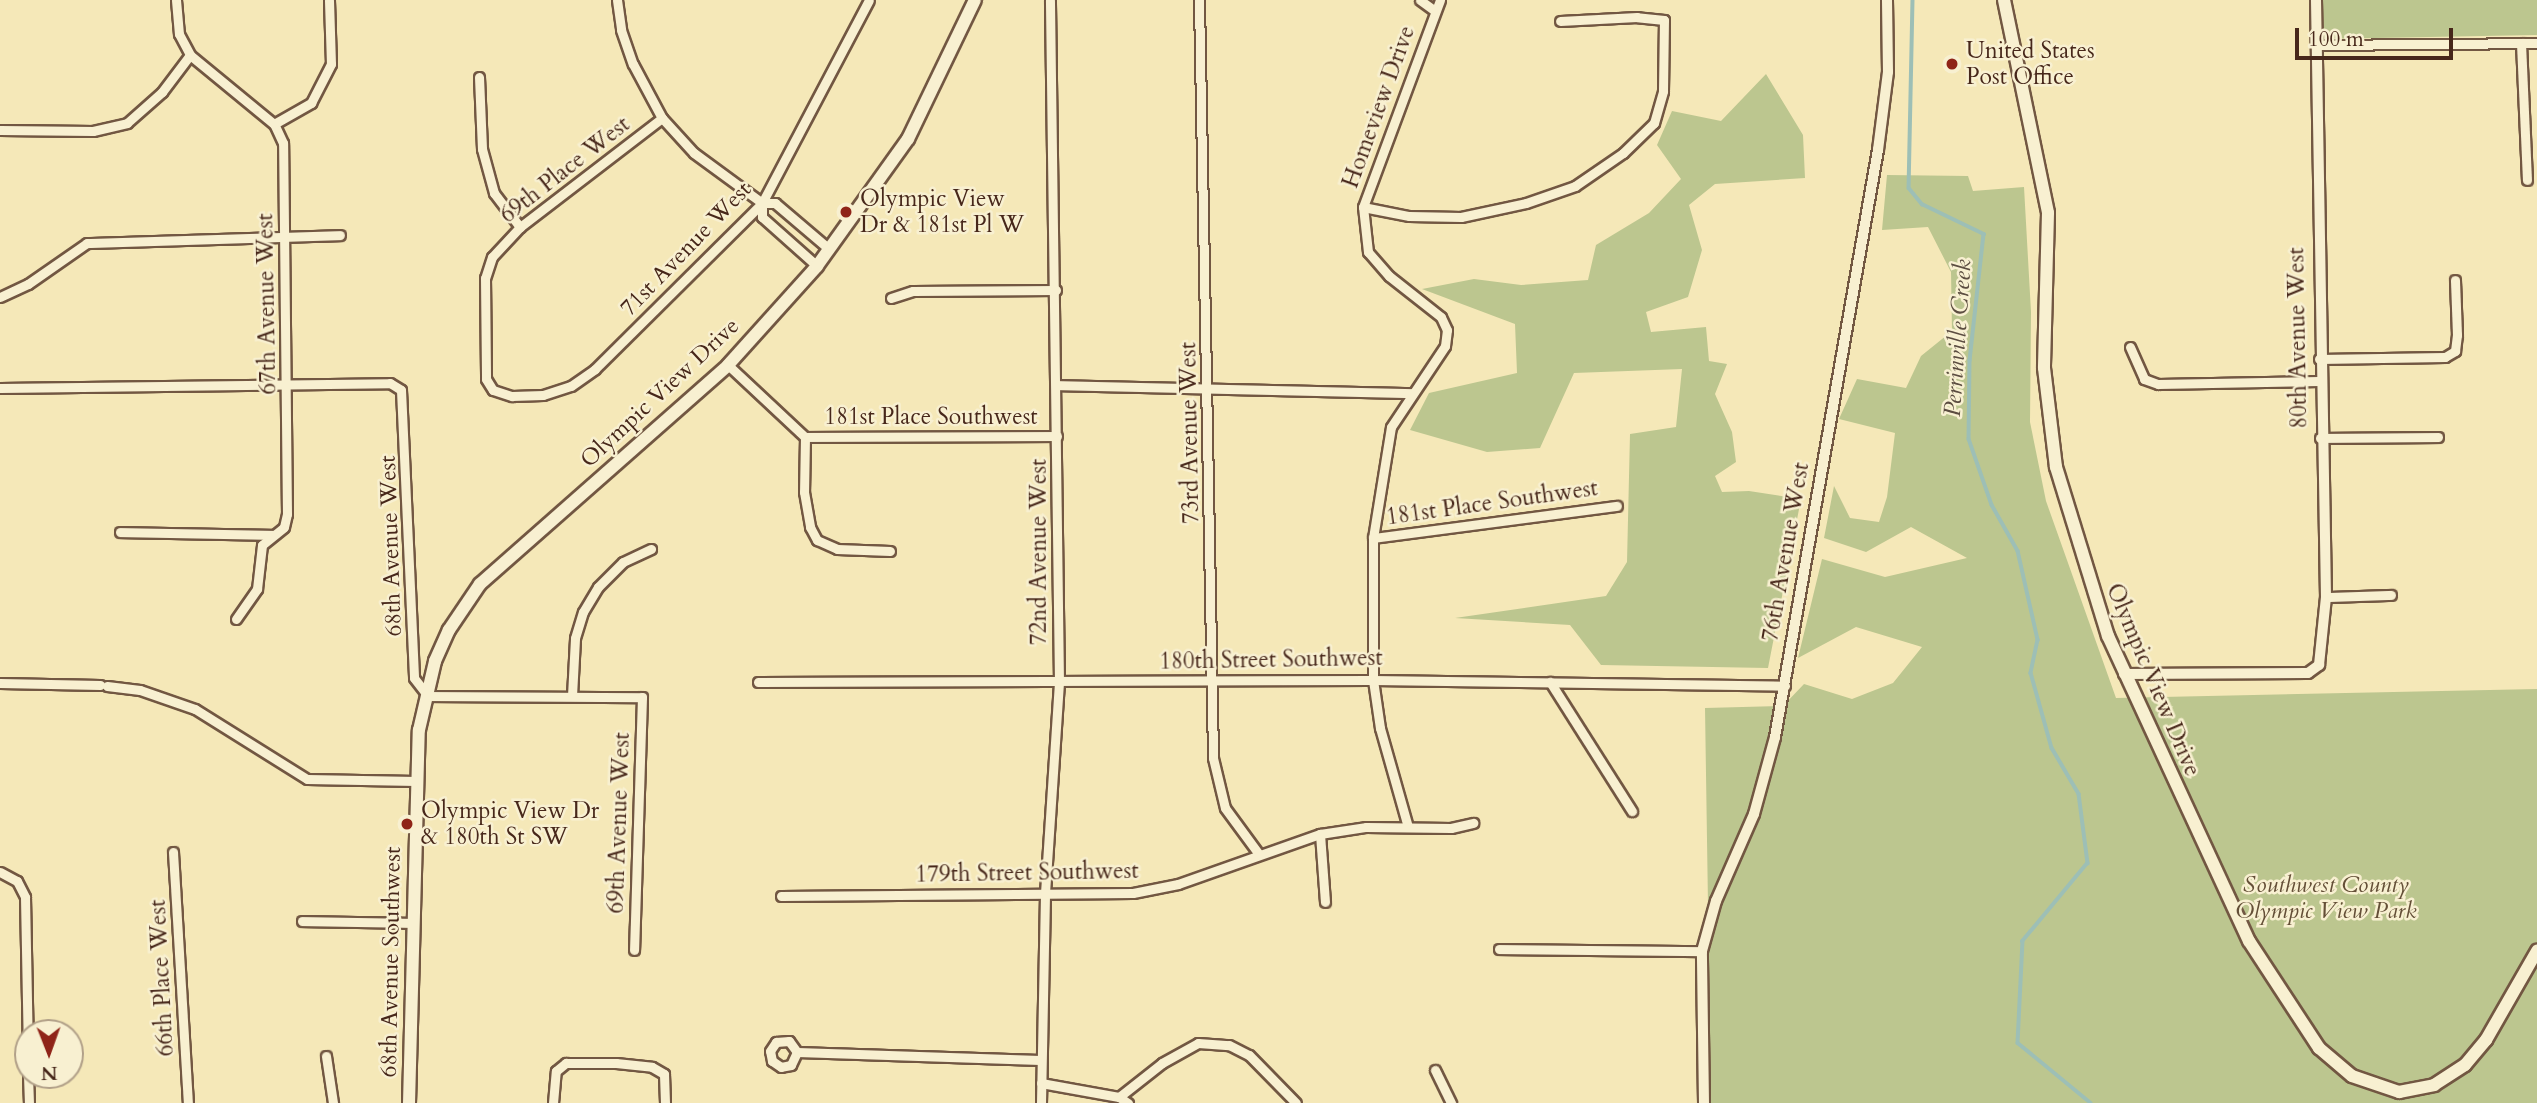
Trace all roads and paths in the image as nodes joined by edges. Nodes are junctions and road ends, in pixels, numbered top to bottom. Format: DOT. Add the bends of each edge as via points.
graph roads {
  1 [pos="176,0"];
  2 [pos="329,0"];
  3 [pos="617,0"];
  4 [pos="869,0"];
  5 [pos="975,0"];
  6 [pos="1050,0"];
  7 [pos="1199,0"];
  8 [pos="1420,0"];
  9 [pos="1440,0"];
  10 [pos="1887,0"];
  11 [pos="2004,0"];
  12 [pos="2316,0"];
  13 [pos="1434,10"];
  14 [pos="1560,21"];
  15 [pos="2521,43"];
  16 [pos="2537,43"];
  17 [pos="2316,45"];
  18 [pos="190,55"];
  19 [pos="479,77"];
  20 [pos="662,118"];
  21 [pos="274,124"];
  22 [pos="0,130"];
  23 [pos="2527,180"];
  24 [pos="762,203"];
  25 [pos="1363,207"];
  26 [pos="520,227"];
  27 [pos="285,234"];
  28 [pos="340,235"];
  29 [pos="829,249"];
  30 [pos="817,265"];
  31 [pos="2455,280"];
  32 [pos="1056,290"];
  33 [pos="0,297"];
  34 [pos="891,298"];
  35 [pos="2130,347"];
  36 [pos="2319,359"];
  37 [pos="728,365"];
  38 [pos="486,379"];
  39 [pos="2319,380"];
  40 [pos="1056,385"];
  41 [pos="288,386"];
  42 [pos="1208,387"];
  43 [pos="0,388"];
  44 [pos="1411,393"];
  45 [pos="1057,436"];
  46 [pos="806,437"];
  47 [pos="2438,437"];
  48 [pos="2320,438"];
  49 [pos="1617,506"];
  50 [pos="120,532"];
  51 [pos="273,535"];
  52 [pos="1373,538"];
  53 [pos="651,550"];
  54 [pos="890,551"];
  55 [pos="2391,595"];
  56 [pos="2326,597"];
  57 [pos="236,619"];
  58 [pos="2124,674"];
  59 [pos="1373,680"];
  60 [pos="0,682"];
  61 [pos="758,682"];
  62 [pos="1059,682"];
  63 [pos="1550,682"];
  64 [pos="1214,683"];
  65 [pos="1785,686"];
  66 [pos="428,696"];
  67 [pos="572,696"];
  68 [pos="416,781"];
  69 [pos="1632,811"];
  70 [pos="1473,823"];
  71 [pos="1408,827"];
  72 [pos="1320,834"];
  73 [pos="173,852"];
  74 [pos="1258,853"];
  75 [pos="0,872"];
  76 [pos="1045,893"];
  77 [pos="781,895"];
  78 [pos="1325,902"];
  79 [pos="302,921"];
  80 [pos="412,923"];
  81 [pos="1499,949"];
  82 [pos="634,950"];
  83 [pos="1702,951"];
  84 [pos="2537,951"];
  85 [pos="27,1019"];
  86 [pos="797,1052"];
  87 [pos="326,1056"];
  88 [pos="1040,1060"];
  89 [pos="1435,1070"];
  90 [pos="1041,1083"];
  91 [pos="1119,1097"];
  92 [pos="188,1103"];
  93 [pos="333,1103"];
  94 [pos="409,1103"];
  95 [pos="553,1103"];
  96 [pos="665,1103"];
  97 [pos="1041,1103"];
  98 [pos="1128,1103"];
  99 [pos="1296,1103"];
  100 [pos="1451,1103"];
  101 [pos="1704,1103"];
  1 -- 18 [label="street" via="179,34"];
  2 -- 21 [label="street" via="331,64 311,103"];
  3 -- 20 [label="street" via="633,64"];
  4 -- 24 [label="street, 71st Avenue West"];
  5 -- 29 [label="main road, Olympic View Drive" via="908,139"];
  6 -- 32 [label="street, 72nd Avenue West"];
  7 -- 42 [label="street, 73rd Avenue West"];
  8 -- 13 [label="street"];
  9 -- 13 [label="street, Homeview Drive"];
  10 -- 65 [label="street, 76th Avenue West" via="1888,72 1878,150"];
  11 -- 58 [label="main road, Olympic View Drive" via="2048,213 2043,349 2052,445 2094,598"];
  12 -- 17 [label="street, 80th Avenue West"];
  13 -- 25 [label="street, Homeview Drive"];
  14 -- 25 [label="street" via="1664,20 1663,90 1654,123 1623,153 1575,186 1526,204 1461,217 1409,216"];
  15 -- 16 [label="street"];
  15 -- 17 [label="street"];
  15 -- 23 [label="street"];
  17 -- 36 [label="street, 80th Avenue West"];
  18 -- 21 [label="street"];
  18 -- 22 [label="street" via="162,92 127,123 93,131"];
  19 -- 26 [label="street" via="485,160 494,192"];
  20 -- 24 [label="street" via="694,153"];
  20 -- 26 [label="street, 69th Place West"];
  21 -- 27 [label="street, 67th Avenue West" via="283,143"];
  24 -- 29 [label="street" via="775,203"];
  24 -- 30 [label="street" via="762,217"];
  24 -- 38 [label="street, 71st Avenue West" via="595,369 571,386 543,395 512,396 493,390"];
  25 -- 44 [label="street, Homeview Drive" via="1368,252 1389,276 1441,317 1447,330 1445,346"];
  26 -- 38 [label="street, 69th Place West" via="492,257 485,278"];
  27 -- 28 [label="street"];
  27 -- 33 [label="street" via="87,243 28,284"];
  27 -- 41 [label="street, 67th Avenue West"];
  29 -- 30 [label="main road, Olympic View Drive"];
  30 -- 37 [label="main road, Olympic View Drive"];
  31 -- 36 [label="street" via="2455,351 2445,357"];
  32 -- 34 [label="street" via="913,291"];
  32 -- 40 [label="street, 72nd Avenue West"];
  35 -- 39 [label="street" via="2144,379 2158,384"];
  36 -- 39 [label="street, 80th Avenue West"];
  37 -- 46 [label="street"];
  37 -- 66 [label="main road, Olympic View Drive" via="480,584 449,630 435,661"];
  39 -- 48 [label="street, 80th Avenue West"];
  40 -- 42 [label="street"];
  40 -- 45 [label="street, 72nd Avenue West"];
  41 -- 43 [label="street"];
  41 -- 51 [label="street, 67th Avenue West" via="288,514 284,527"];
  41 -- 66 [label="street, 68th Avenue West" via="390,383 401,390 414,678"];
  42 -- 44 [label="street"];
  42 -- 64 [label="street, 73rd Avenue West"];
  44 -- 52 [label="street" via="1391,427"];
  45 -- 46 [label="street, 181st Place Southwest"];
  45 -- 62 [label="street, 72nd Avenue West"];
  46 -- 54 [label="street" via="804,492 817,540 846,550"];
  47 -- 48 [label="street"];
  48 -- 56 [label="street, 80th Avenue West"];
  49 -- 52 [label="street, 181st Place Southwest"];
  50 -- 51 [label="street"];
  51 -- 57 [label="street, 67th Avenue West" via="262,545 257,589"];
  52 -- 59 [label="street"];
  53 -- 67 [label="street" via="624,562 598,587 583,612 576,638"];
  55 -- 56 [label="street"];
  56 -- 58 [label="street, 80th Avenue West" via="2319,665 2311,671"];
  58 -- 84 [label="main road, Olympic View Drive" via="2255,951 2309,1036 2352,1076 2399,1092 2423,1089 2456,1073 2486,1040"];
  59 -- 63 [label="street, 180th Street Southwest"];
  59 -- 64 [label="street, 180th Street Southwest"];
  59 -- 71 [label="street" via="1380,728"];
  60 -- 68 [label="street" via="140,690 195,709 307,779"];
  61 -- 62 [label="street, 180th Street Southwest"];
  62 -- 64 [label="street, 180th Street Southwest"];
  62 -- 76 [label="street, 72nd Avenue West"];
  63 -- 65 [label="street, 180th Street Southwest"];
  63 -- 69 [label="street"];
  64 -- 74 [label="street, 73rd Avenue West" via="1216,783 1225,808"];
  65 -- 83 [label="street, 76th Avenue West" via="1754,814 1716,901"];
  66 -- 67 [label="street"];
  66 -- 68 [label="main road, 68th Avenue Southwest" via="419,730"];
  67 -- 82 [label="street, 69th Avenue West" via="642,697"];
  68 -- 80 [label="main road, 68th Avenue Southwest"];
  70 -- 71 [label="street, 179th Street Southwest"];
  71 -- 72 [label="street, 179th Street Southwest"];
  72 -- 74 [label="street, 179th Street Southwest"];
  72 -- 78 [label="street"];
  73 -- 92 [label="street, 66th Place West"];
  74 -- 76 [label="street, 179th Street Southwest" via="1178,884 1144,891"];
  75 -- 85 [label="street" via="18,881 25,897"];
  76 -- 77 [label="street, 179th Street Southwest"];
  76 -- 88 [label="street, 72nd Avenue West"];
  79 -- 80 [label="street"];
  80 -- 94 [label="main road, 68th Avenue Southwest"];
  81 -- 83 [label="street"];
  83 -- 101 [label="street, 76th Avenue West"];
  86 -- 88 [label="street"];
  87 -- 93 [label="street"];
  88 -- 90 [label="street, 72nd Avenue West"];
  89 -- 100 [label="street"];
  90 -- 91 [label="street"];
  90 -- 97 [label="street, 72nd Avenue West"];
  91 -- 98 [label="street"];
  91 -- 99 [label="street" via="1198,1043 1229,1045 1249,1055"];
  95 -- 96 [label="street" via="556,1071 566,1063 616,1063 652,1067 664,1074"];
}
